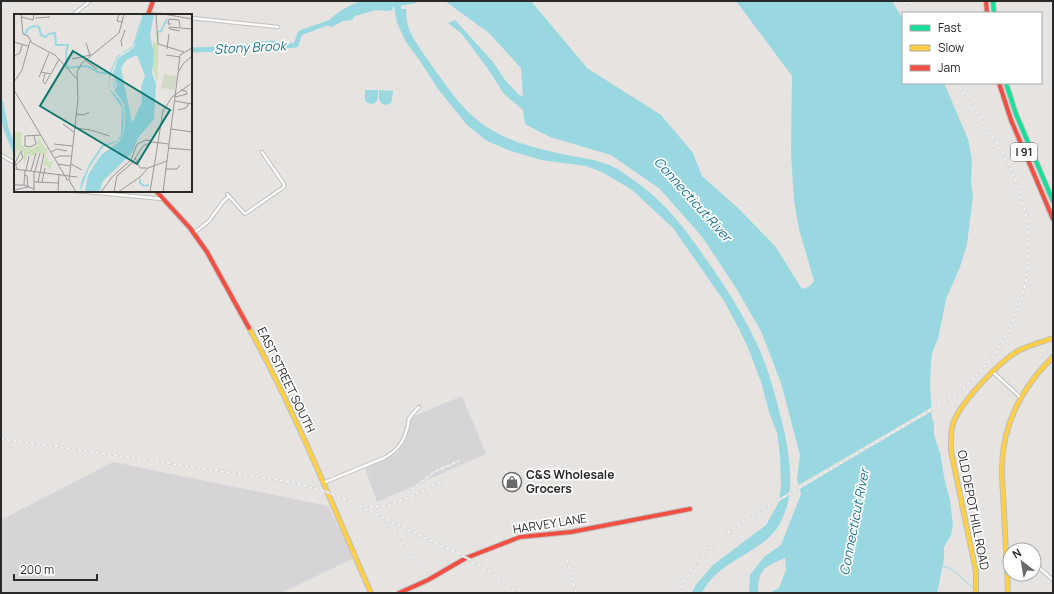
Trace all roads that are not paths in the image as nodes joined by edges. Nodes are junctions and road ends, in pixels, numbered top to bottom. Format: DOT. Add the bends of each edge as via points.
graph roads {
  1 [pos="90,1"];
  2 [pos="153,1"];
  3 [pos="986,1"];
  4 [pos="993,1"];
  5 [pos="986,12"];
  6 [pos="994,12"];
  7 [pos="74,14"];
  8 [pos="148,14"];
  9 [pos="192,18"];
  10 [pos="278,27"];
  11 [pos="999,84"];
  12 [pos="1006,84"];
  13 [pos="262,152"];
  14 [pos="1,155"];
  15 [pos="14,162"];
  16 [pos="87,192"];
  17 [pos="157,192"];
  18 [pos="164,199"];
  19 [pos="1053,201"];
  20 [pos="1053,219"];
  21 [pos="194,233"];
  22 [pos="1053,338"];
  23 [pos="1053,357"];
  24 [pos="993,372"];
  25 [pos="1020,397"];
  26 [pos="419,407"];
  27 [pos="323,483"];
  28 [pos="690,509"];
  29 [pos="1007,542"];
  30 [pos="1042,570"];
  31 [pos="1053,580"];
  32 [pos="1008,582"];
  33 [pos="371,593"];
  34 [pos="399,593"];
  35 [pos="976,593"];
  36 [pos="1008,593"];
  1 -- 7 [label="street"];
  2 -- 8 [label="main road"];
  3 -- 5 [label="main road"];
  4 -- 6 [label="main road"];
  9 -- 10 [label="street"];
  11 -- 20 [label="main road, I 91" via="1011,120"];
  12 -- 19 [label="main road, I 91" via="1016,114"];
  13 -- 21 [label="street" via="284,187 245,214 228,195 209,221"];
  14 -- 15 [label="street"];
  16 -- 18 [label="street"];
  17 -- 18 [label="main road, EAST STREET SOUTH"];
  18 -- 21 [label="main road, EAST STREET SOUTH"];
  21 -- 27 [label="main road, EAST STREET SOUTH" via="265,357"];
  22 -- 24 [label="main road, OLD DEPOT HILL ROAD" via="1019,350"];
  23 -- 25 [label="main road"];
  24 -- 25 [label="street"];
  24 -- 35 [label="main road, OLD DEPOT HILL ROAD" via="960,411 951,434 954,470 976,572"];
  25 -- 29 [label="main road" via="1009,421 1003,447"];
  26 -- 27 [label="street" via="409,420 402,442 392,453"];
  27 -- 33 [label="main road, EAST STREET SOUTH"];
  28 -- 34 [label="main road, HARVEY LANE" via="571,532 522,537 469,556 428,580"];
  30 -- 31 [label="street"];
  32 -- 36 [label="main road"];
}
